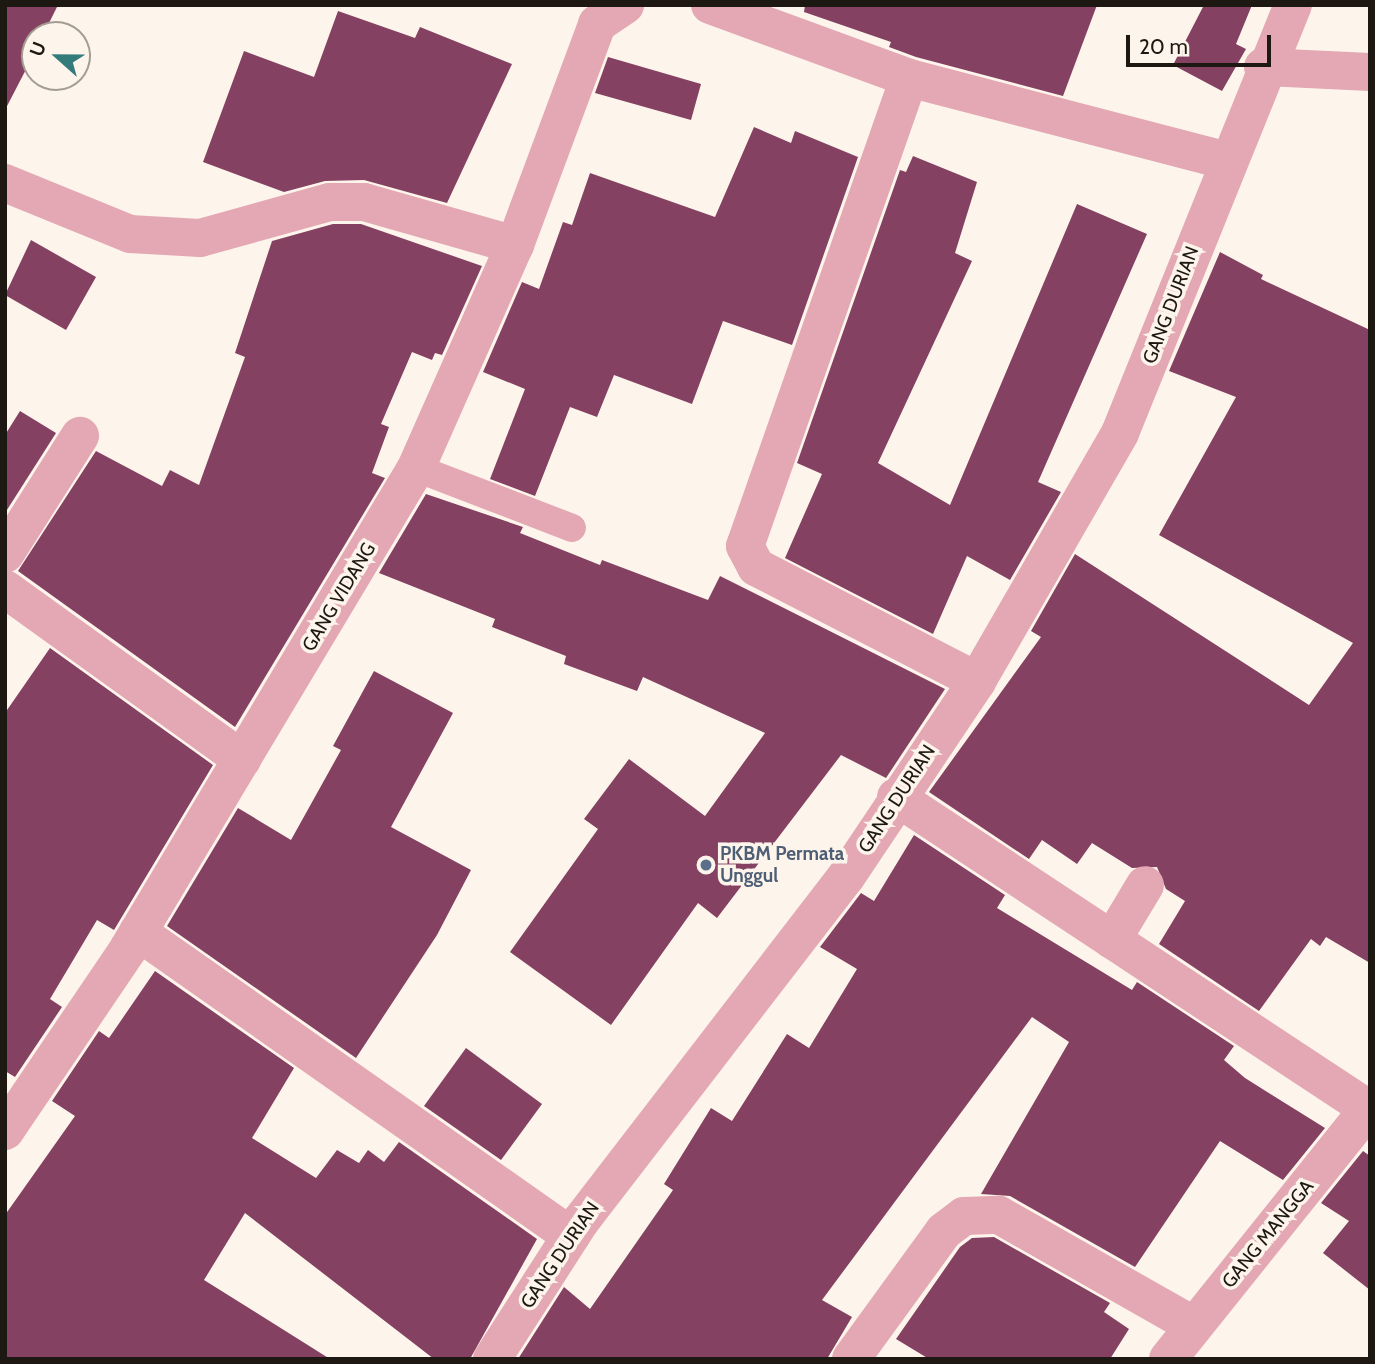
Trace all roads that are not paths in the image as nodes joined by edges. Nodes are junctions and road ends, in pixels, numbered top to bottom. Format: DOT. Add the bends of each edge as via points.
graph roads {
  1 [pos="710,5"];
  2 [pos="1293,5"];
  3 [pos="600,11"];
  4 [pos="1263,67"];
  5 [pos="1370,72"];
  6 [pos="903,100"];
  7 [pos="1222,177"];
  8 [pos="5,183"];
  9 [pos="515,245"];
  10 [pos="80,436"];
  11 [pos="416,468"];
  12 [pos="572,528"];
  13 [pos="5,554"];
  14 [pos="5,589"];
  15 [pos="977,681"];
  16 [pos="242,759"];
  17 [pos="896,797"];
  18 [pos="1145,885"];
  19 [pos="138,932"];
  20 [pos="1112,940"];
  21 [pos="1369,1109"];
  22 [pos="5,1131"];
  23 [pos="571,1236"];
  24 [pos="1194,1326"];
  25 [pos="492,1359"];
  26 [pos="850,1359"];
  27 [pos="1168,1359"];
  1 -- 6 [label="street"];
  2 -- 4 [label="street, GANG DURIAN"];
  3 -- 9 [label="street, GANG VIDANG"];
  4 -- 5 [label="street"];
  4 -- 7 [label="street, GANG DURIAN"];
  6 -- 7 [label="street"];
  6 -- 15 [label="street" via="745,546 756,567"];
  7 -- 15 [label="street, GANG DURIAN" via="1120,433"];
  8 -- 9 [label="street" via="131,234 200,238 330,202 364,202"];
  9 -- 11 [label="street, GANG VIDANG"];
  10 -- 13 [label="street"];
  11 -- 12 [label="lane"];
  11 -- 16 [label="street, GANG VIDANG"];
  14 -- 16 [label="street"];
  15 -- 17 [label="street, GANG DURIAN"];
  16 -- 19 [label="street, GANG VIDANG"];
  17 -- 20 [label="street"];
  17 -- 23 [label="street, GANG DURIAN" via="846,877"];
  18 -- 20 [label="street"];
  19 -- 22 [label="street, GANG VIDANG"];
  19 -- 23 [label="street"];
  20 -- 21 [label="street"];
  21 -- 24 [label="street, GANG MANGGA"];
  23 -- 25 [label="street, GANG DURIAN"];
  24 -- 26 [label="street" via="999,1215 964,1216 944,1231"];
  24 -- 27 [label="street, GANG MANGGA"];
}
